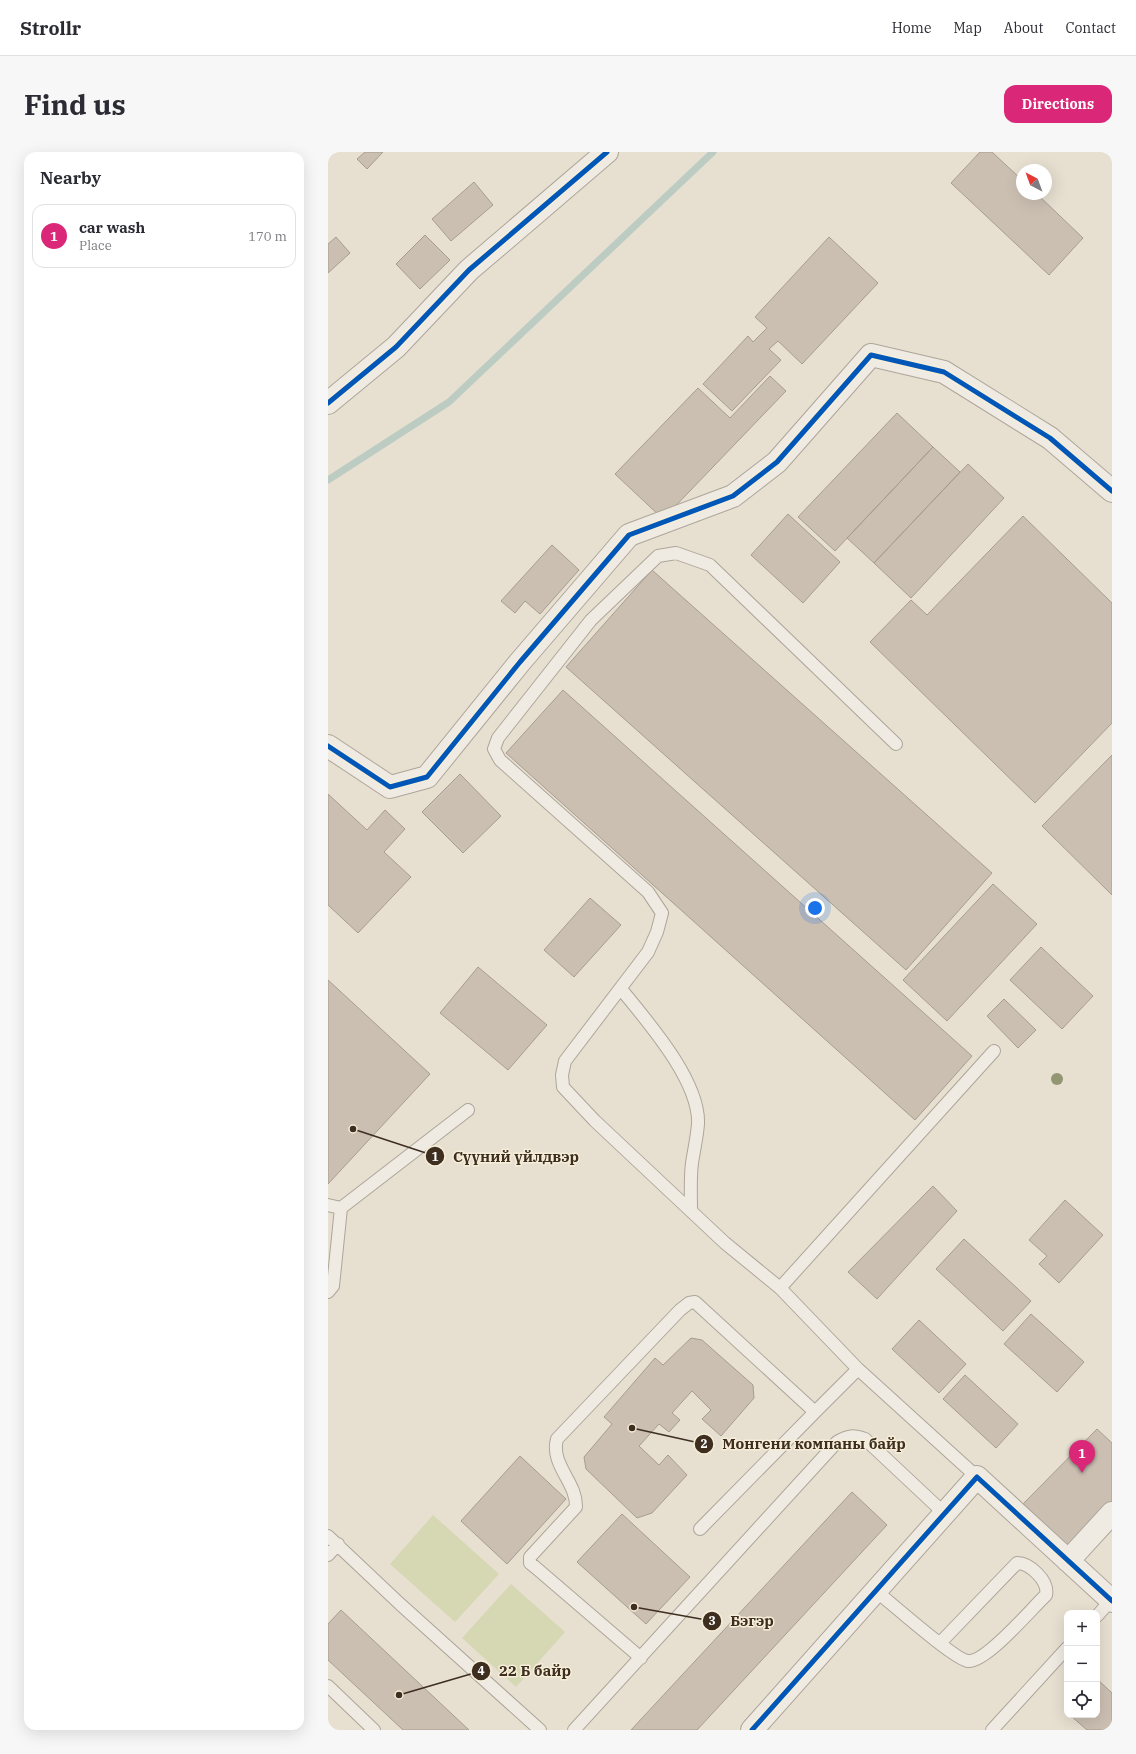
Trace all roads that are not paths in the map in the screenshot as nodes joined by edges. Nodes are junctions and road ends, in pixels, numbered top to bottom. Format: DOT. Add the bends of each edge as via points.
graph roads {
  1 [pos="607,152"];
  2 [pos="328,404"];
  3 [pos="1112,491"];
  4 [pos="896,744"];
  5 [pos="328,746"];
  6 [pos="621,989"];
  7 [pos="994,1051"];
  8 [pos="468,1110"];
  9 [pos="328,1205"];
  10 [pos="342,1208"];
  11 [pos="691,1212"];
  12 [pos="780,1288"];
  13 [pos="328,1292"];
  14 [pos="858,1369"];
  15 [pos="815,1412"];
  16 [pos="977,1477"];
  17 [pos="1112,1513"];
  18 [pos="945,1514"];
  19 [pos="700,1530"];
  20 [pos="328,1536"];
  21 [pos="338,1544"];
  22 [pos="328,1555"];
  23 [pos="1068,1561"];
  24 [pos="876,1591"];
  25 [pos="1107,1606"];
  26 [pos="940,1643"];
  27 [pos="1064,1651"];
  28 [pos="641,1658"];
  29 [pos="328,1686"];
  30 [pos="374,1730"];
  31 [pos="540,1730"];
  32 [pos="574,1730"];
  33 [pos="752,1730"];
  34 [pos="992,1730"];
  1 -- 2 [label="street" via="469,270 396,347"];
  3 -- 5 [label="street" via="1050,438 944,372 871,355 777,462 733,496 628,535 427,777 390,787"];
  4 -- 6 [label="lane" via="710,565 676,553 658,556 591,620 498,738 494,749 500,760 648,892 662,913 648,952"];
  6 -- 11 [label="lane" via="677,1063 694,1097 698,1123 692,1164"];
  6 -- 11 [label="lane" via="565,1061 563,1087"];
  7 -- 12 [label="lane"];
  8 -- 10 [label="lane"];
  9 -- 10 [label="lane"];
  10 -- 13 [label="lane" via="333,1286"];
  11 -- 12 [label="lane"];
  12 -- 14 [label="lane"];
  14 -- 15 [label="lane"];
  14 -- 16 [label="lane"];
  15 -- 19 [label="lane"];
  15 -- 28 [label="lane" via="696,1302 689,1303 680,1310 557,1439 556,1455 572,1490 576,1507 530,1557 530,1563"];
  16 -- 18 [label="street"];
  16 -- 23 [label="street"];
  17 -- 23 [label="street"];
  18 -- 24 [label="street"];
  18 -- 28 [label="lane" via="866,1439 855,1435 844,1437"];
  20 -- 21 [label="lane"];
  21 -- 22 [label="lane"];
  21 -- 31 [label="lane" via="400,1604"];
  23 -- 25 [label="street"];
  24 -- 26 [label="lane"];
  24 -- 33 [label="street"];
  26 -- 26 [label="lane" via="1017,1563 1030,1568 1044,1583 1046,1595 992,1650 980,1658 969,1662 959,1658"];
  27 -- 34 [label="lane"];
  28 -- 32 [label="lane"];
  29 -- 30 [label="lane"];
}
